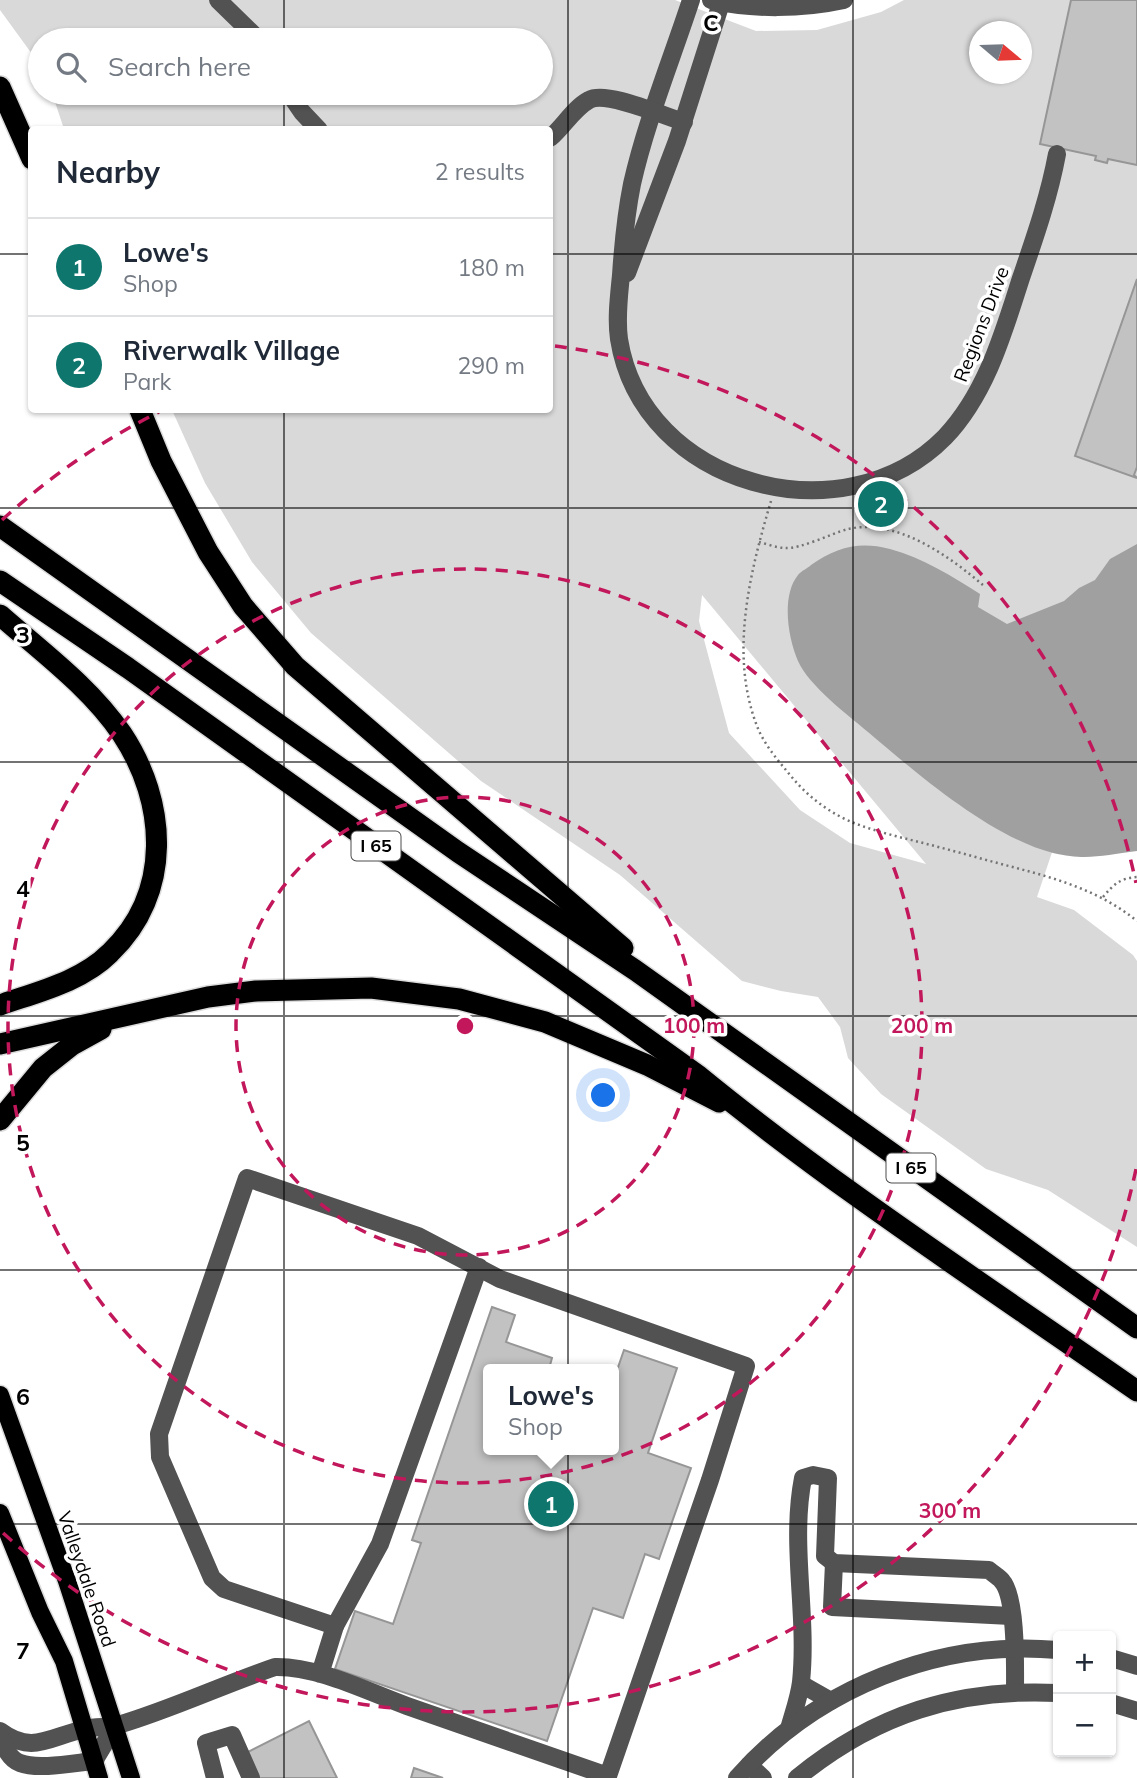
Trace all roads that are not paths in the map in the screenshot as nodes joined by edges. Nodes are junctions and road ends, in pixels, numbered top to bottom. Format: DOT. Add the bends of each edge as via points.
graph roads {
  1 [pos="218,0"];
  2 [pos="691,0"];
  3 [pos="844,0"];
  4 [pos="718,1"];
  5 [pos="247,28"];
  6 [pos="0,87"];
  7 [pos="297,105"];
  8 [pos="654,113"];
  9 [pos="684,122"];
  10 [pos="315,126"];
  11 [pos="553,135"];
  12 [pos="28,150"];
  13 [pos="1057,154"];
  14 [pos="618,311"];
  15 [pos="141,413"];
  16 [pos="0,526"];
  17 [pos="0,581"];
  18 [pos="0,615"];
  19 [pos="0,1005"];
  20 [pos="686,1007"];
  21 [pos="114,1020"];
  22 [pos="0,1044"];
  23 [pos="749,1116"];
  24 [pos="0,1120"];
  25 [pos="480,1267"];
  26 [pos="1137,1328"];
  27 [pos="1137,1391"];
  28 [pos="0,1395"];
  29 [pos="0,1513"];
  30 [pos="834,1563"];
  31 [pos="1011,1616"];
  32 [pos="335,1626"];
  33 [pos="1015,1648"];
  34 [pos="1053,1650"];
  35 [pos="1116,1659"];
  36 [pos="1137,1665"];
  37 [pos="320,1674"];
  38 [pos="801,1684"];
  39 [pos="1015,1692"];
  40 [pos="1053,1693"];
  41 [pos="831,1701"];
  42 [pos="1116,1705"];
  43 [pos="1137,1711"];
  44 [pos="115,1726"];
  45 [pos="85,1729"];
  46 [pos="789,1729"];
  47 [pos="0,1731"];
  48 [pos="0,1736"];
  49 [pos="96,1769"];
  50 [pos="743,1771"];
  51 [pos="131,1778"];
  52 [pos="215,1778"];
  53 [pos="251,1778"];
  54 [pos="763,1778"];
  55 [pos="797,1778"];
  1 -- 5 [label="street"];
  2 -- 8 [label="street, Regions Drive"];
  3 -- 4 [label="street" via="790,6"];
  4 -- 9 [label="street, Regions Drive"];
  6 -- 12 [label="highway"];
  7 -- 10 [label="street"];
  8 -- 9 [label="street"];
  8 -- 11 [label="street" via="613,98 592,98"];
  8 -- 14 [label="street, Regions Drive" via="627,212"];
  9 -- 14 [label="street, Regions Drive" via="631,260"];
  13 -- 14 [label="street, Regions Drive" via="1046,205 981,386 945,436 922,457 882,478 840,490 812,492 742,479 704,462 660,426 634,388 620,340"];
  15 -- 20 [label="highway" via="208,552 243,606 295,666"];
  16 -- 20 [label="highway, I 65" via="458,852"];
  17 -- 23 [label="highway, I 65" via="128,668"];
  18 -- 19 [label="highway" via="90,696 121,732 146,779 157,834 151,885 130,930 109,954 58,985"];
  20 -- 26 [label="highway, I 65"];
  21 -- 22 [label="highway"];
  21 -- 23 [label="highway" via="208,997 256,991 333,988 420,993 500,1009 573,1032"];
  21 -- 24 [label="highway" via="43,1068"];
  23 -- 27 [label="highway, I 65"];
  25 -- 32 [label="street" via="380,1545"];
  25 -- 32 [label="street" via="418,1236 247,1178 159,1434 160,1457 212,1578 224,1589"];
  25 -- 37 [label="street" via="500,1279 746,1366 608,1776"];
  28 -- 44 [label="main road, Valleydale Road"];
  29 -- 45 [label="main road" via="64,1661"];
  30 -- 31 [label="street" via="989,1570 1004,1582"];
  30 -- 31 [label="street" via="832,1608"];
  30 -- 38 [label="street" via="825,1556 828,1478 803,1478 797,1505"];
  31 -- 33 [label="street"];
  32 -- 37 [label="street"];
  33 -- 34 [label="street"];
  33 -- 39 [label="street"];
  33 -- 41 [label="street" via="925,1661"];
  35 -- 36 [label="street"];
  37 -- 44 [label="street" via="301,1667 275,1667"];
  38 -- 41 [label="street"];
  38 -- 46 [label="street"];
  39 -- 40 [label="street"];
  39 -- 55 [label="street" via="966,1697 910,1712 845,1743"];
  41 -- 46 [label="street"];
  42 -- 43 [label="street"];
  44 -- 45 [label="street"];
  44 -- 49 [label="street"];
  44 -- 51 [label="main road, Valleydale Road"];
  45 -- 47 [label="street" via="37,1744 18,1742"];
  45 -- 49 [label="main road"];
  46 -- 50 [label="street"];
  48 -- 49 [label="street" via="11,1758 20,1763"];
  50 -- 54 [label="street"];
  52 -- 53 [label="street" via="206,1743 232,1735"];
}
